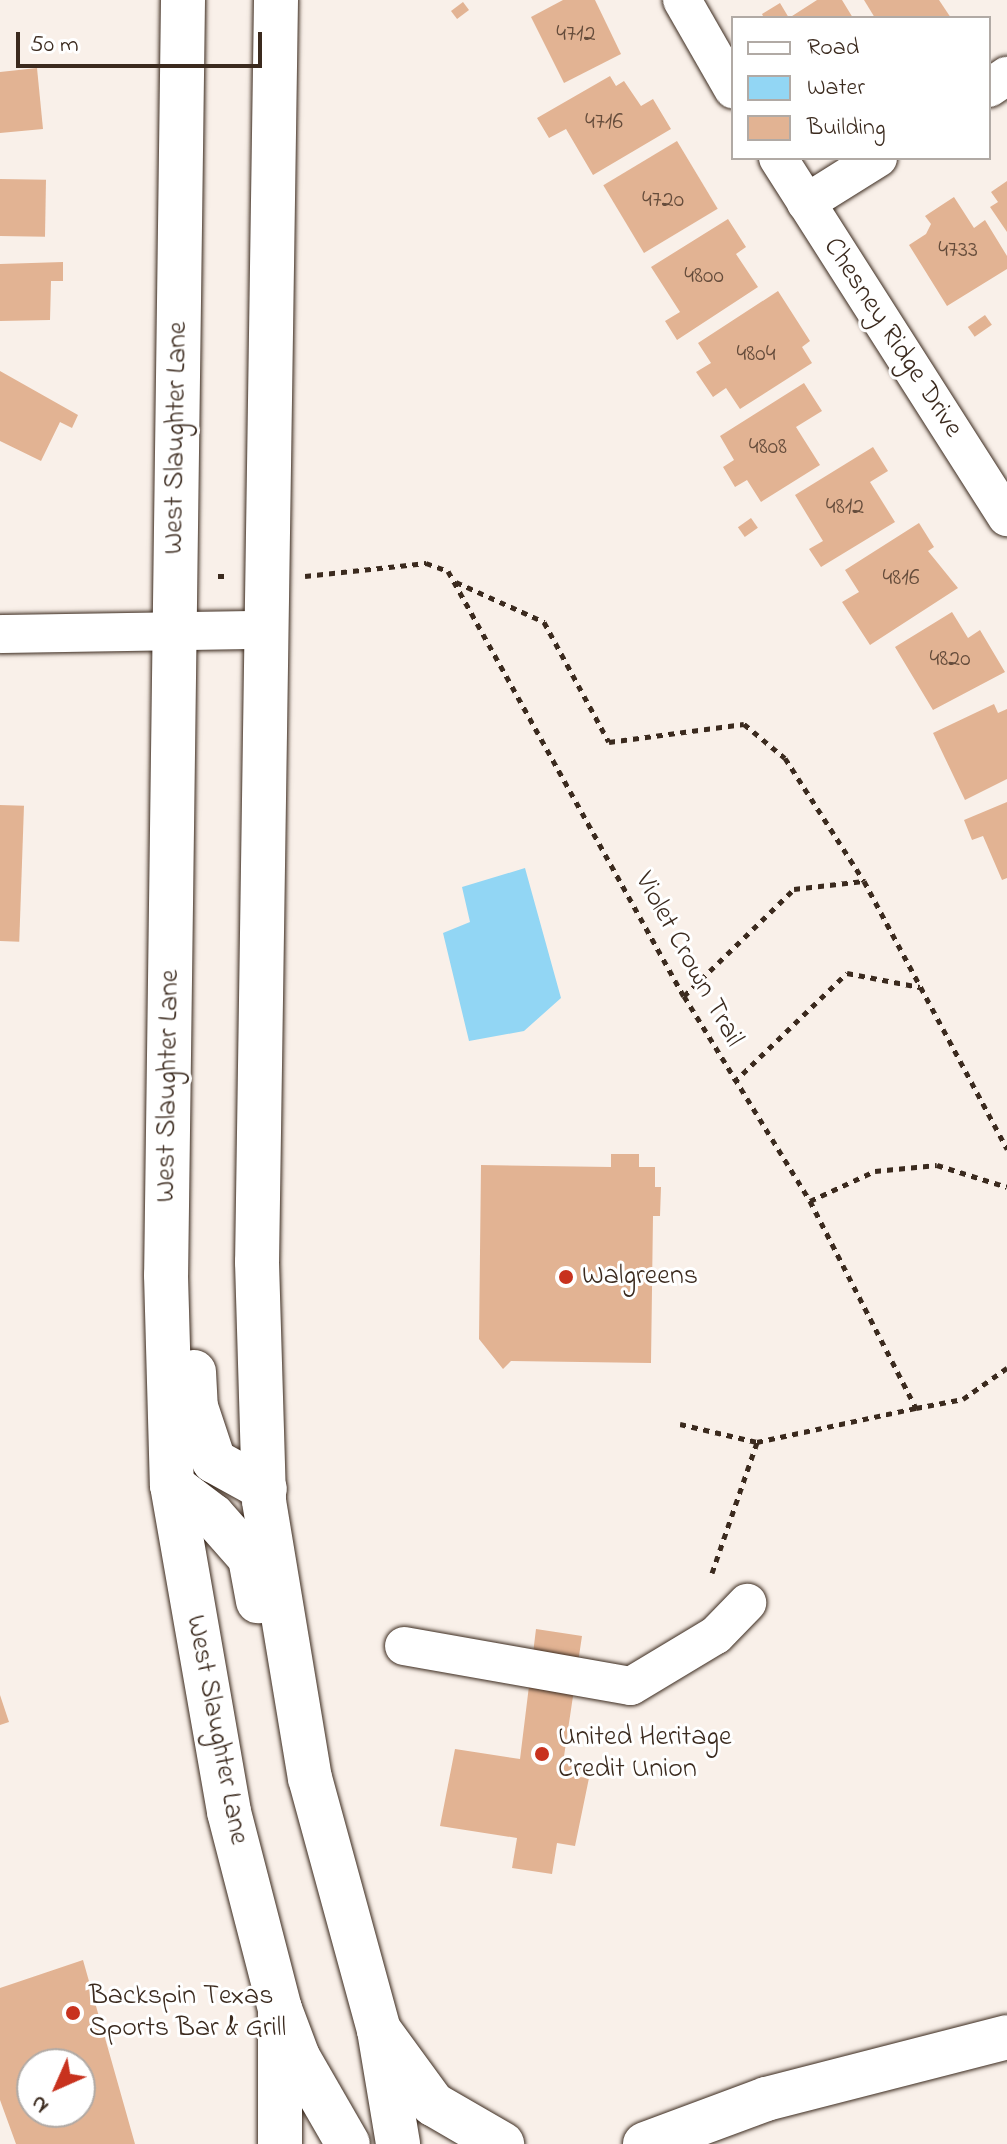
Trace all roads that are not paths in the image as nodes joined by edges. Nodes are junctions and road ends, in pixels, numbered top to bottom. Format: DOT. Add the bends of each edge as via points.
graph roads {
  1 [pos="183,0"];
  2 [pos="276,0"];
  3 [pos="682,0"];
  4 [pos="731,86"];
  5 [pos="779,160"];
  6 [pos="875,160"];
  7 [pos="806,203"];
  8 [pos="1007,517"];
  9 [pos="263,630"];
  10 [pos="176,631"];
  11 [pos="0,634"];
  12 [pos="168,1107"];
  13 [pos="172,1485"];
  14 [pos="265,1489"];
  15 [pos="747,1603"];
  16 [pos="404,1646"];
  17 [pos="339,1885"];
  18 [pos="280,2009"];
  19 [pos="379,2030"];
  20 [pos="1007,2037"];
  21 [pos="280,2144"];
  22 [pos="348,2144"];
  23 [pos="398,2144"];
  24 [pos="502,2144"];
  25 [pos="645,2144"];
  1 -- 10 [label="main road, West Slaughter Lane"];
  2 -- 9 [label="main road"];
  3 -- 4 [label="street"];
  5 -- 7 [label="street, Chesney Ridge Drive"];
  6 -- 7 [label="street"];
  7 -- 8 [label="street, Chesney Ridge Drive"];
  9 -- 10 [label="street"];
  9 -- 14 [label="main road" via="257,1262"];
  10 -- 11 [label="street"];
  10 -- 12 [label="main road, West Slaughter Lane"];
  12 -- 13 [label="main road, West Slaughter Lane"];
  12 -- 14 [label="main road" via="193,1167 193,1341 204,1440 214,1461"];
  13 -- 17 [label="main road" via="213,1516 250,1558 292,1785 307,1831"];
  13 -- 18 [label="main road, West Slaughter Lane" via="229,1812"];
  14 -- 17 [label="main road" via="310,1778"];
  15 -- 16 [label="street" via="716,1635 631,1686"];
  17 -- 19 [label="main road"];
  18 -- 21 [label="main road"];
  18 -- 22 [label="main road, West Slaughter Lane" via="298,2057"];
  19 -- 23 [label="main road"];
  19 -- 24 [label="main road" via="433,2104"];
  20 -- 25 [label="main road" via="780,2095"];
}
